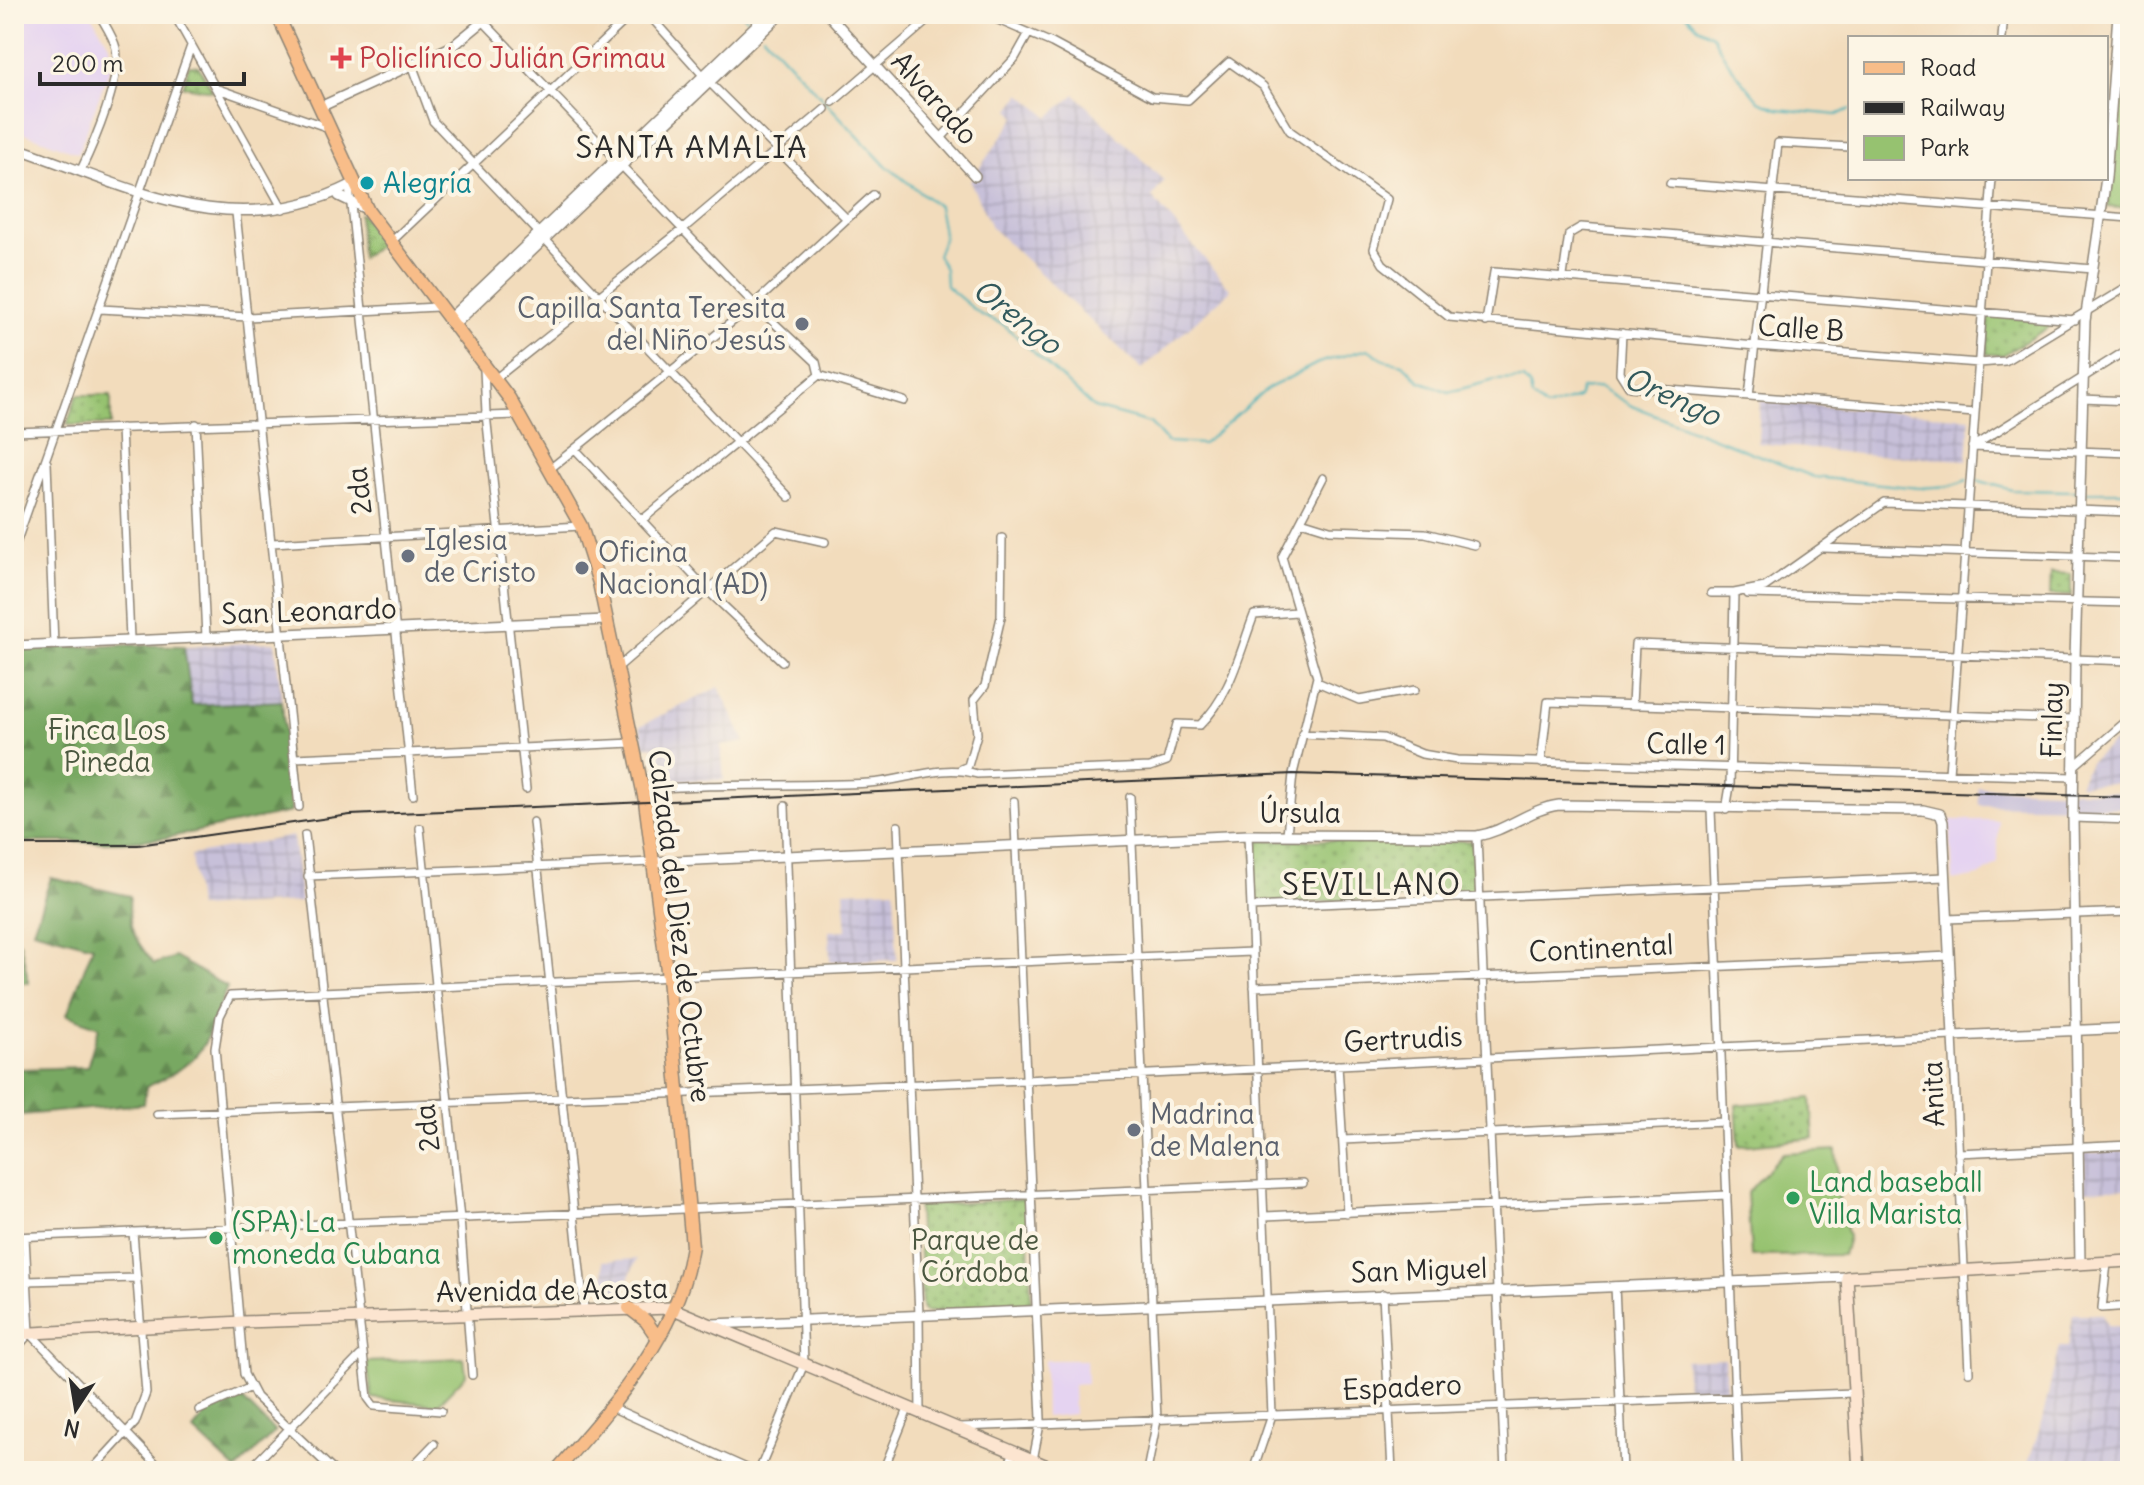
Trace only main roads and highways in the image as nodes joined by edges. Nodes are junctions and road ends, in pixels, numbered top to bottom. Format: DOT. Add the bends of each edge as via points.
graph roads {
  1 [pos="277,14"];
  2 [pos="2130,1261"];
  3 [pos="629,1308"];
  4 [pos="671,1308"];
  5 [pos="14,1334"];
  6 [pos="657,1337"];
  7 [pos="556,1471"];
  8 [pos="1059,1471"];
  9 [pos="1859,1471"];
  1 -- 4 [label="main road, Calzada del Diez de Octubre" via="352,190 520,415 581,526 643,790 668,978 692,1246"];
  2 -- 9 [label="main road, San Miguel" via="1847,1277"];
  3 -- 4 [label="main road, Avenida de Acosta"];
  3 -- 5 [label="main road, Avenida de Acosta"];
  3 -- 6 [label="main road"];
  4 -- 6 [label="main road, Calzada del Diez de Octubre"];
  4 -- 8 [label="main road, Avenida de Acosta"];
  6 -- 7 [label="main road" via="611,1407"];
}
